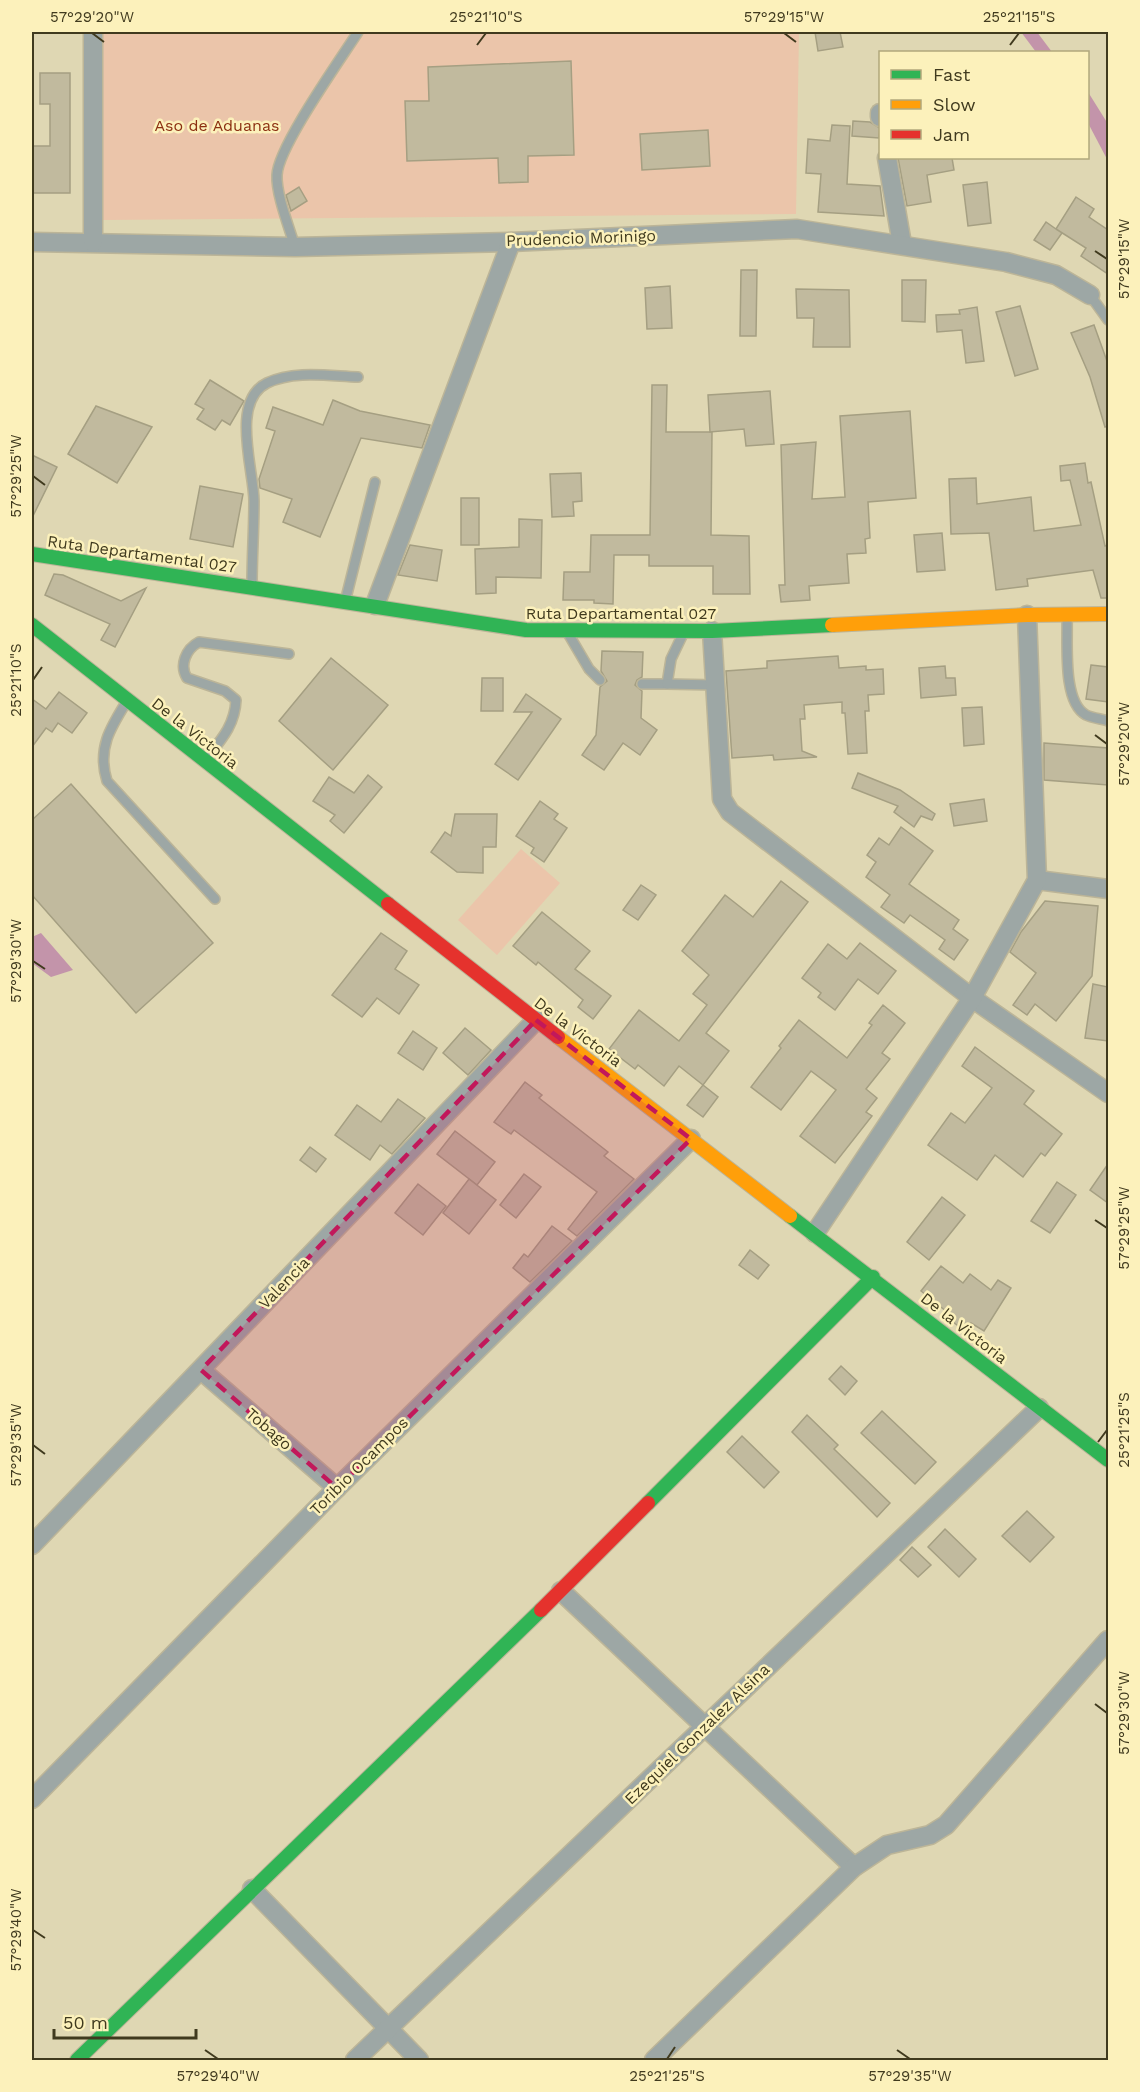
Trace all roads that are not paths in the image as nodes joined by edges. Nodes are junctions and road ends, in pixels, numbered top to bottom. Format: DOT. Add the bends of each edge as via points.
graph roads {
  1 [pos="93,32"];
  2 [pos="358,32"];
  3 [pos="887,159"];
  4 [pos="32,242"];
  5 [pos="93,242"];
  6 [pos="511,242"];
  7 [pos="902,244"];
  8 [pos="294,246"];
  9 [pos="1090,295"];
  10 [pos="1108,320"];
  11 [pos="358,377"];
  12 [pos="375,482"];
  13 [pos="32,554"];
  14 [pos="252,586"];
  15 [pos="345,600"];
  16 [pos="375,604"];
  17 [pos="1067,614"];
  18 [pos="1108,614"];
  19 [pos="1027,615"];
  20 [pos="32,625"];
  21 [pos="566,630"];
  22 [pos="684,631"];
  23 [pos="712,631"];
  24 [pos="289,654"];
  25 [pos="600,680"];
  26 [pos="642,684"];
  27 [pos="667,684"];
  28 [pos="715,685"];
  29 [pos="128,701"];
  30 [pos="1108,721"];
  31 [pos="205,761"];
  32 [pos="1037,880"];
  33 [pos="1108,889"];
  34 [pos="215,899"];
  35 [pos="972,998"];
  36 [pos="536,1020"];
  37 [pos="1108,1093"];
  38 [pos="691,1139"];
  39 [pos="815,1233"];
  40 [pos="873,1278"];
  41 [pos="201,1370"];
  42 [pos="1040,1408"];
  43 [pos="1108,1460"];
  44 [pos="337,1488"];
  45 [pos="32,1545"];
  46 [pos="561,1591"];
  47 [pos="1108,1640"];
  48 [pos="704,1726"];
  49 [pos="32,1798"];
  50 [pos="854,1867"];
  51 [pos="252,1889"];
  52 [pos="388,2028"];
  53 [pos="77,2061"];
  54 [pos="355,2061"];
  55 [pos="419,2061"];
  56 [pos="654,2061"];
  1 -- 5 [label="street"];
  2 -- 8 [label="lane" via="277,167 276,179"];
  3 -- 7 [label="street"];
  4 -- 5 [label="street, Prudencio Morinigo"];
  5 -- 8 [label="street, Prudencio Morinigo"];
  6 -- 7 [label="street, Prudencio Morinigo" via="797,229"];
  6 -- 8 [label="street, Prudencio Morinigo"];
  6 -- 16 [label="street"];
  7 -- 9 [label="street, Prudencio Morinigo" via="1056,275"];
  9 -- 10 [label="lane, Prudencio Morinigo"];
  11 -- 14 [label="lane" via="281,378 265,384 253,396 246,435 254,498"];
  12 -- 15 [label="lane"];
  13 -- 14 [label="main road, Ruta Departamental 027"];
  14 -- 15 [label="main road, Ruta Departamental 027"];
  15 -- 16 [label="main road, Ruta Departamental 027"];
  16 -- 21 [label="main road, Ruta Departamental 027" via="526,630"];
  17 -- 18 [label="main road, Ruta Departamental 027"];
  17 -- 19 [label="main road, Ruta Departamental 027"];
  17 -- 30 [label="lane" via="1070,693 1075,705 1086,715"];
  19 -- 23 [label="main road, Ruta Departamental 027"];
  19 -- 32 [label="street"];
  20 -- 29 [label="main road, De la Victoria"];
  21 -- 22 [label="main road, Ruta Departamental 027"];
  21 -- 25 [label="lane"];
  22 -- 23 [label="main road, Ruta Departamental 027"];
  22 -- 27 [label="lane" via="671,659"];
  23 -- 28 [label="street"];
  24 -- 31 [label="lane" via="199,642 189,650 183,667 187,678 225,691 236,700 228,731"];
  26 -- 27 [label="lane"];
  27 -- 28 [label="lane"];
  28 -- 35 [label="street" via="722,799 730,812"];
  29 -- 31 [label="main road, De la Victoria"];
  29 -- 34 [label="lane" via="111,726 103,749 107,781"];
  31 -- 36 [label="main road, De la Victoria"];
  32 -- 33 [label="street"];
  32 -- 35 [label="street"];
  35 -- 37 [label="street"];
  35 -- 39 [label="street"];
  36 -- 38 [label="main road, De la Victoria"];
  36 -- 41 [label="street, Valencia"];
  38 -- 39 [label="main road, De la Victoria"];
  38 -- 44 [label="street, Toribio Ocampos"];
  39 -- 40 [label="main road, De la Victoria"];
  40 -- 42 [label="main road, De la Victoria"];
  40 -- 46 [label="main road"];
  41 -- 44 [label="street, Tobago"];
  41 -- 45 [label="street, Valencia"];
  42 -- 43 [label="main road, De la Victoria"];
  42 -- 48 [label="street, Ezequiel Gonzalez Alsina"];
  44 -- 49 [label="street, Toribio Ocampos"];
  46 -- 48 [label="street"];
  46 -- 51 [label="main road"];
  47 -- 50 [label="street" via="946,1826 930,1835 886,1845"];
  48 -- 50 [label="street"];
  48 -- 52 [label="street, Ezequiel Gonzalez Alsina"];
  50 -- 56 [label="street"];
  51 -- 52 [label="street"];
  51 -- 53 [label="main road"];
  52 -- 54 [label="street, Ezequiel Gonzalez Alsina"];
  52 -- 55 [label="street"];
}
